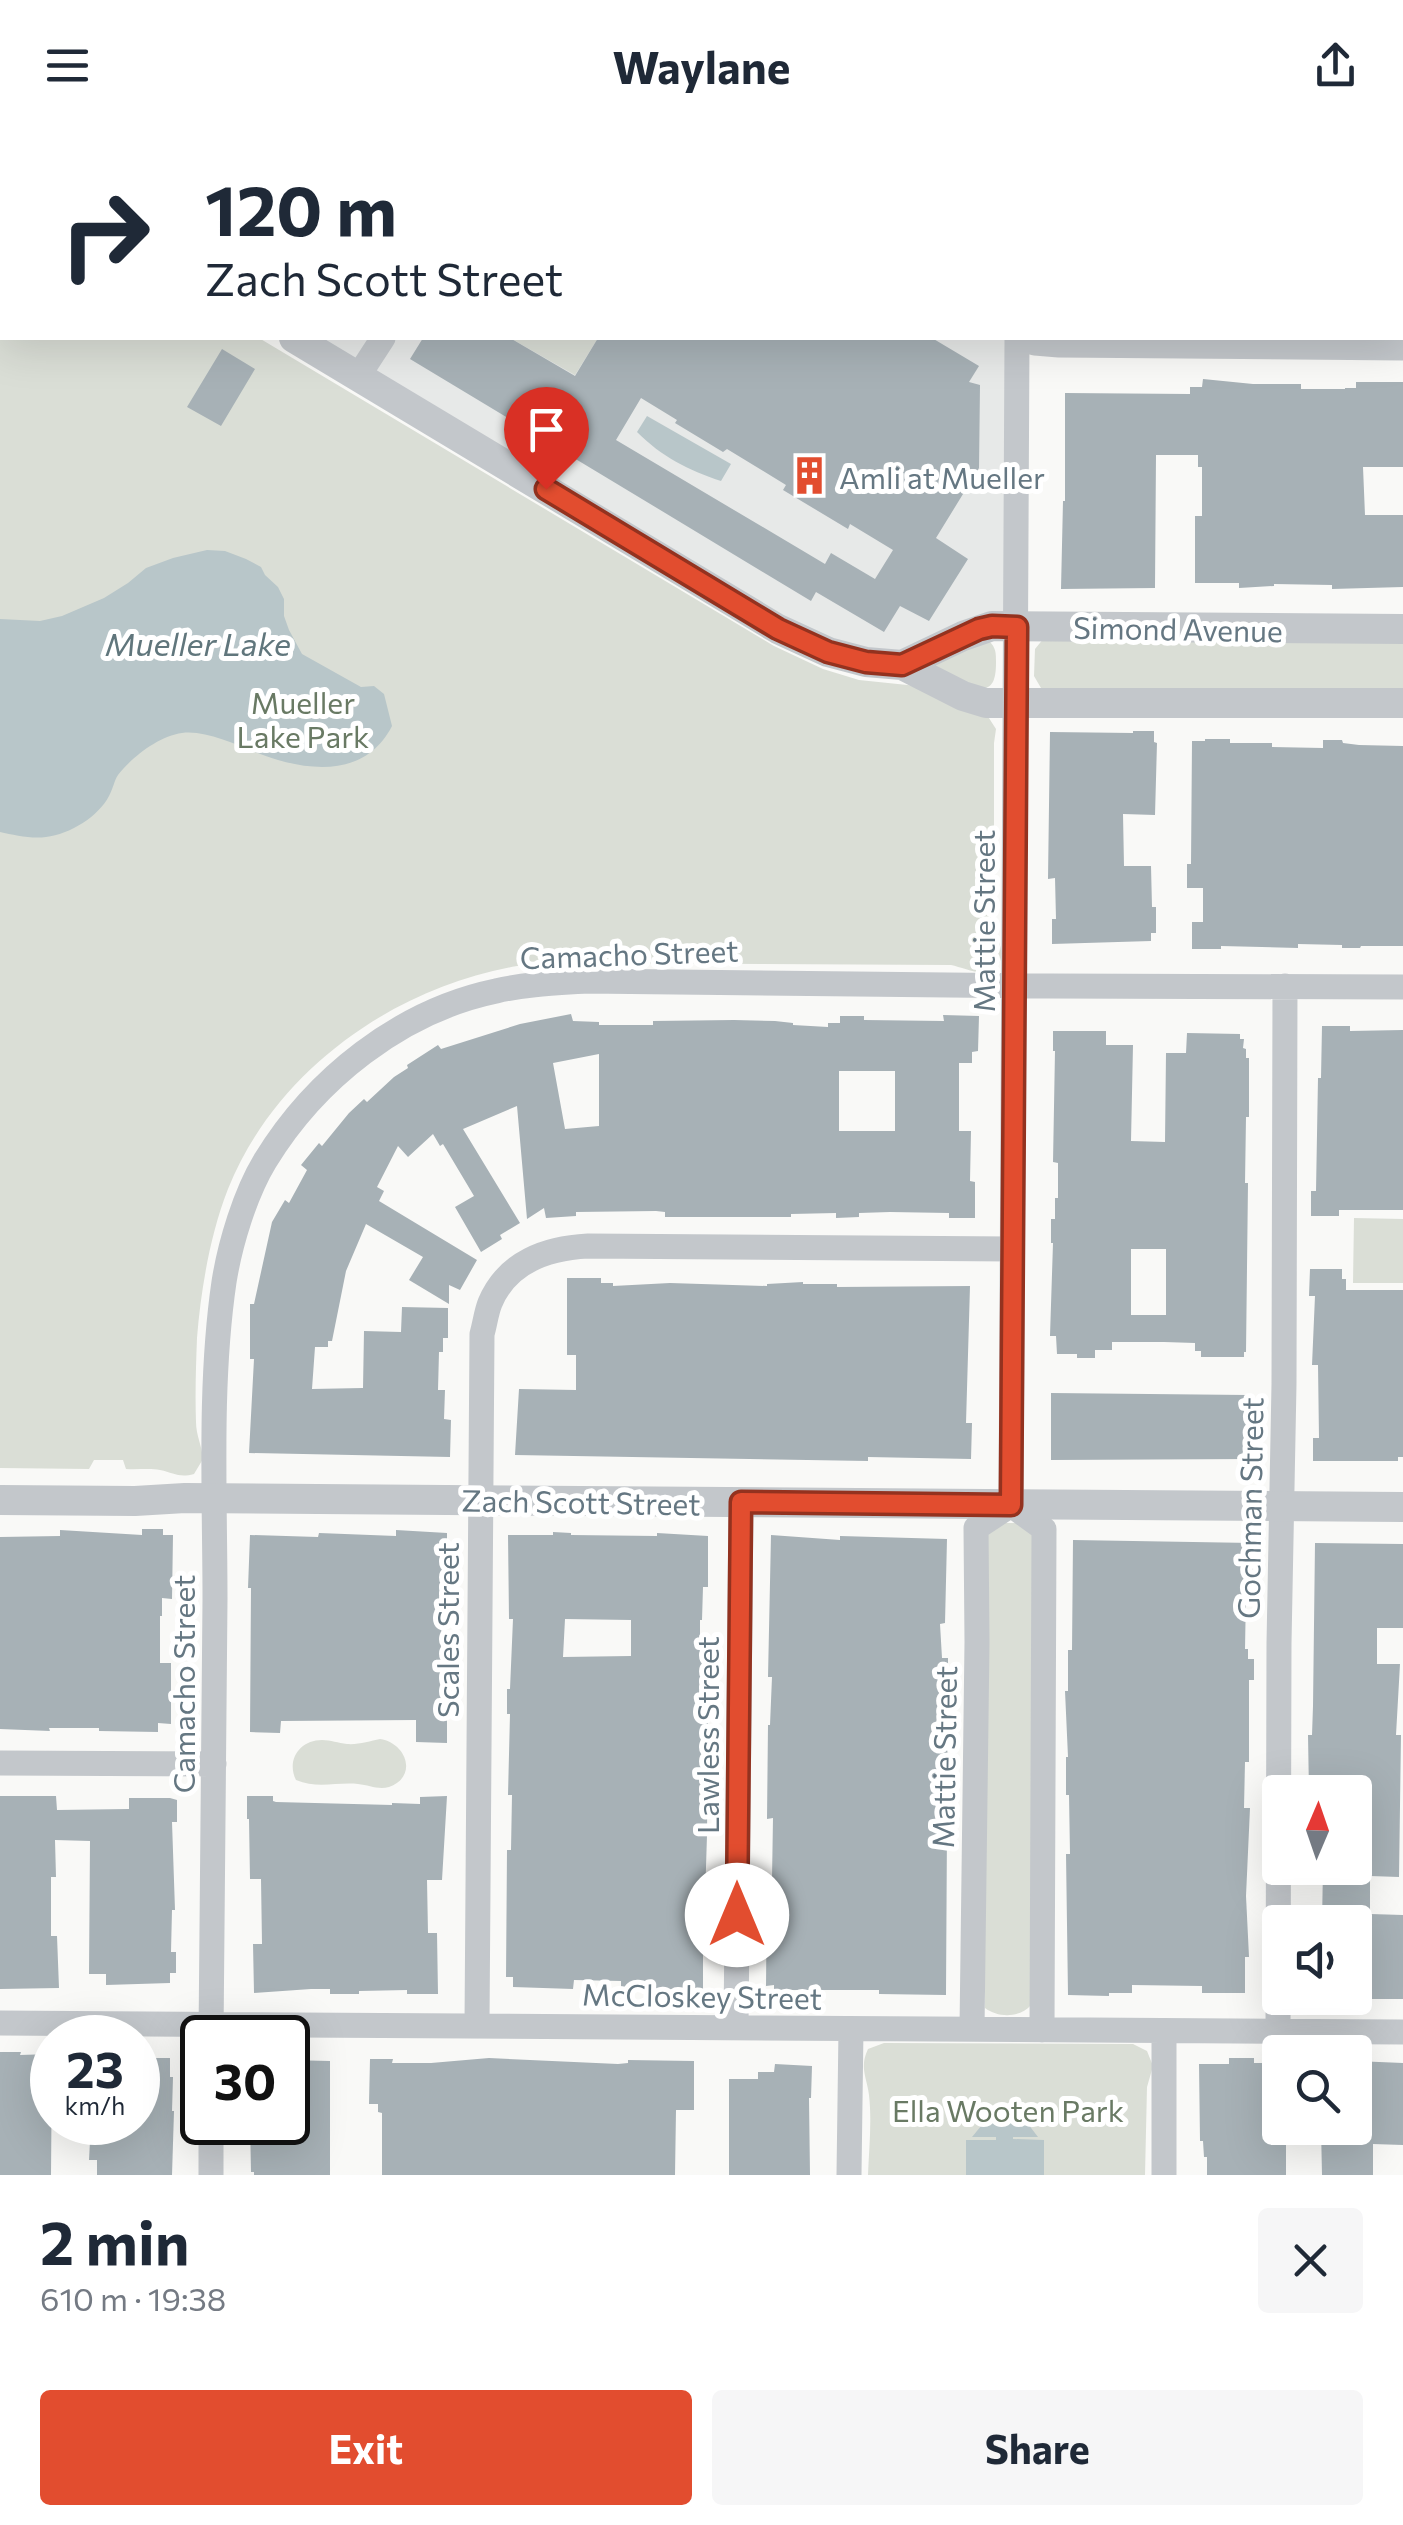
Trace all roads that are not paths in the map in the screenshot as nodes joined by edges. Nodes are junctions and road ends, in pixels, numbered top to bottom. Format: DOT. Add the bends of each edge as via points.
graph roads {
  1 [pos="297,340"];
  2 [pos="381,340"];
  3 [pos="1018,340"];
  4 [pos="1026,340"];
  5 [pos="1290,342"];
  6 [pos="1403,348"];
  7 [pos="360,376"];
  8 [pos="1017,627"];
  9 [pos="1403,630"];
  10 [pos="902,665"];
  11 [pos="1017,702"];
  12 [pos="1403,703"];
  13 [pos="1014,984"];
  14 [pos="1284,986"];
  15 [pos="1403,987"];
  16 [pos="1012,1249"];
  17 [pos="215,1498"];
  18 [pos="0,1500"];
  19 [pos="480,1501"];
  20 [pos="741,1502"];
  21 [pos="1011,1505"];
  22 [pos="1281,1507"];
  23 [pos="1403,1507"];
  24 [pos="0,1763"];
  25 [pos="214,1764"];
  26 [pos="211,2015"];
  27 [pos="0,2023"];
  28 [pos="477,2025"];
  29 [pos="736,2028"];
  30 [pos="310,2029"];
  31 [pos="851,2029"];
  32 [pos="972,2029"];
  33 [pos="180,2030"];
  34 [pos="1042,2030"];
  35 [pos="1164,2031"];
  36 [pos="1278,2032"];
  37 [pos="1403,2032"];
  38 [pos="211,2145"];
  39 [pos="211,2175"];
  40 [pos="849,2175"];
  41 [pos="1164,2175"];
  1 -- 7 [label="street"];
  2 -- 7 [label="street"];
  3 -- 8 [label="street, Mattie Street"];
  4 -- 5 [label="street"];
  5 -- 6 [label="street"];
  7 -- 10 [label="street" via="778,629 828,652"];
  8 -- 9 [label="street, Simond Avenue"];
  8 -- 10 [label="street, Simond Avenue" via="979,629"];
  8 -- 11 [label="street, Mattie Street"];
  10 -- 11 [label="street" via="978,701"];
  11 -- 12 [label="street"];
  11 -- 13 [label="street, Mattie Street"];
  13 -- 14 [label="street, Camacho Street"];
  13 -- 16 [label="street, Mattie Street"];
  13 -- 17 [label="street, Camacho Street" via="536,984 492,991 391,1034 341,1070 298,1114 264,1163 239,1221 218,1338"];
  14 -- 15 [label="street, Camacho Street"];
  14 -- 22 [label="street, Gochman Street"];
  16 -- 19 [label="street, Scales Street" via="588,1246 533,1256 507,1276 490,1302 482,1334"];
  16 -- 21 [label="street, Mattie Street"];
  17 -- 18 [label="street, Zach Scott Street"];
  17 -- 19 [label="street, Zach Scott Street"];
  17 -- 25 [label="street, Camacho Street"];
  19 -- 20 [label="street, Zach Scott Street"];
  19 -- 28 [label="street, Scales Street"];
  20 -- 21 [label="street, Zach Scott Street"];
  20 -- 29 [label="street, Lawless Street"];
  21 -- 22 [label="street, Zach Scott Street"];
  21 -- 32 [label="street, Mattie Street" via="976,1528"];
  21 -- 34 [label="street" via="1044,1529"];
  22 -- 23 [label="street, Zach Scott Street"];
  22 -- 36 [label="street, Gochman Street"];
  24 -- 25 [label="street"];
  25 -- 26 [label="street, Camacho Street"];
  27 -- 33 [label="street, McCloskey Street"];
  28 -- 29 [label="street, McCloskey Street"];
  28 -- 30 [label="street, McCloskey Street"];
  29 -- 31 [label="street, McCloskey Street"];
  31 -- 32 [label="street, McCloskey Street"];
  31 -- 40 [label="street"];
  32 -- 34 [label="street, McCloskey Street"];
  34 -- 35 [label="street, McCloskey Street"];
  35 -- 36 [label="street, McCloskey Street"];
  35 -- 41 [label="street"];
  36 -- 37 [label="street, McCloskey Street"];
  38 -- 39 [label="street"];
}
